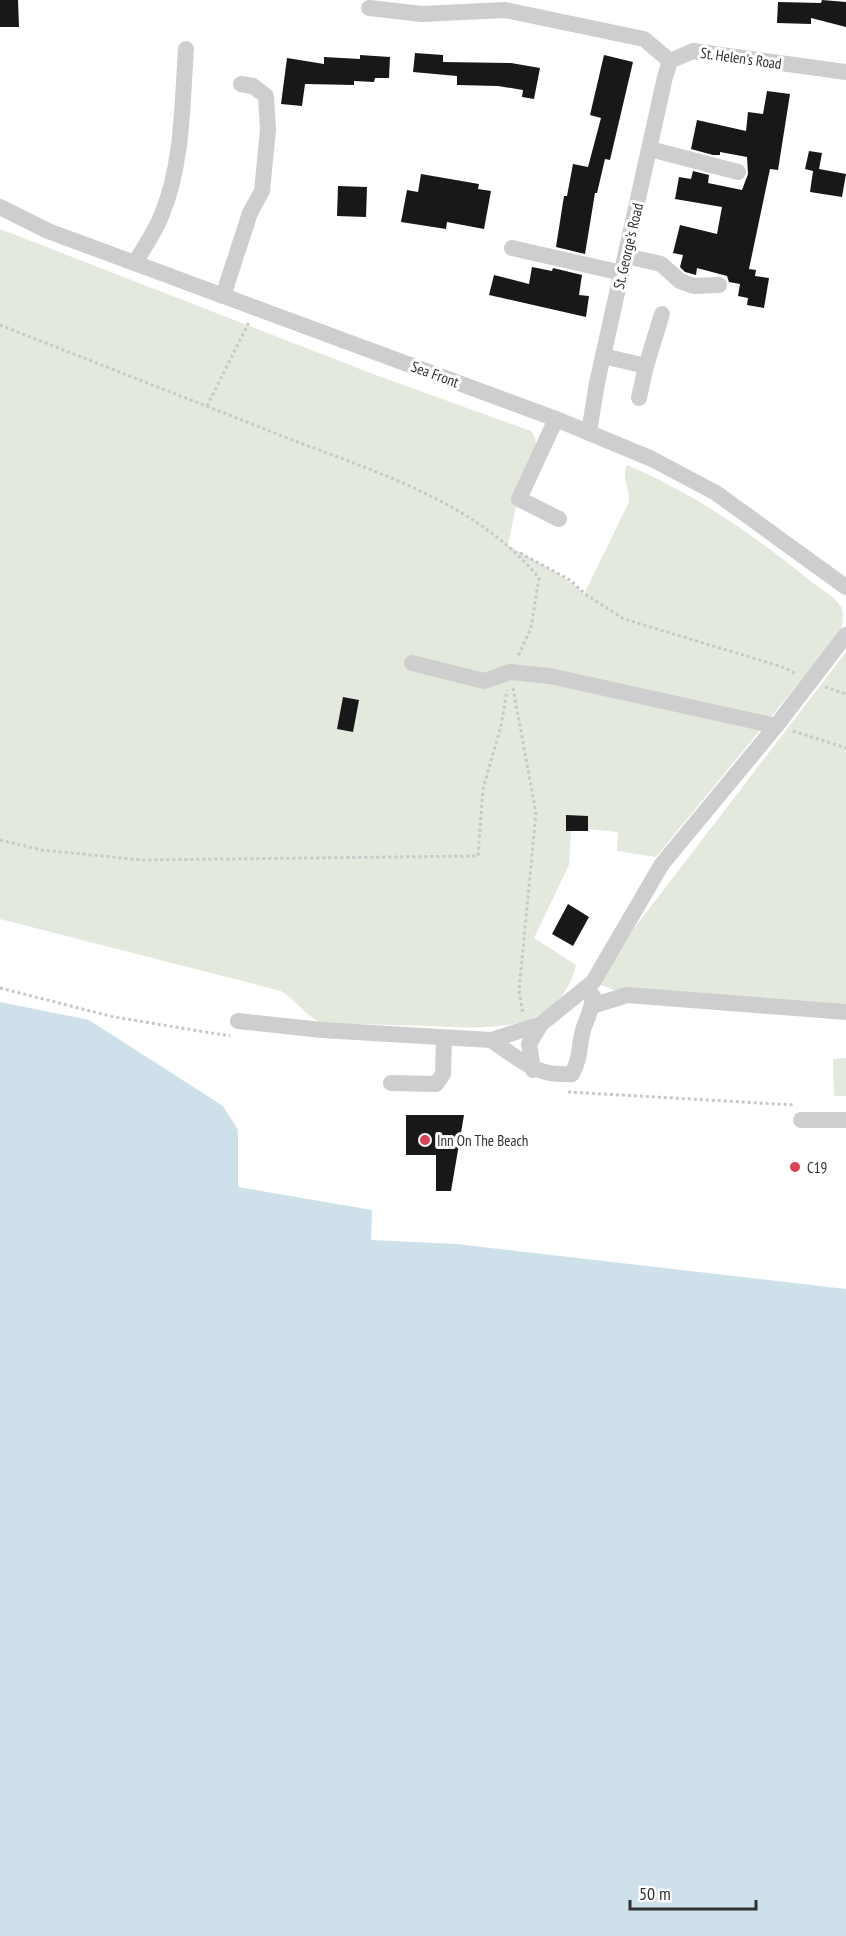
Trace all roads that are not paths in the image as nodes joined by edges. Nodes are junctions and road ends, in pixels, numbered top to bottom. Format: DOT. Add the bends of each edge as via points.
graph roads {
  1 [pos="498,6"];
  2 [pos="369,8"];
  3 [pos="186,49"];
  4 [pos="670,61"];
  5 [pos="846,72"];
  6 [pos="241,84"];
  7 [pos="650,149"];
  8 [pos="738,172"];
  9 [pos="0,207"];
  10 [pos="512,248"];
  11 [pos="135,263"];
  12 [pos="624,264"];
  13 [pos="719,285"];
  14 [pos="223,296"];
  15 [pos="662,314"];
  16 [pos="603,356"];
  17 [pos="646,366"];
  18 [pos="639,398"];
  19 [pos="556,419"];
  20 [pos="589,432"];
  21 [pos="559,519"];
  22 [pos="846,566"];
  23 [pos="843,585"];
  24 [pos="846,635"];
  25 [pos="412,663"];
  26 [pos="776,726"];
  27 [pos="593,982"];
  28 [pos="592,1006"];
  29 [pos="846,1012"];
  30 [pos="534,1027"];
  31 [pos="239,1029"];
  32 [pos="444,1038"];
  33 [pos="491,1040"];
  34 [pos="533,1070"];
  35 [pos="391,1083"];
  36 [pos="800,1113"];
  37 [pos="846,1120"];
  1 -- 2 [label="street" via="450,14"];
  1 -- 4 [label="street" via="644,39"];
  3 -- 11 [label="street" via="177,161 171,187 162,216"];
  4 -- 5 [label="street, St. Helen's Road" via="693,51"];
  4 -- 7 [label="street, St. George's Road"];
  6 -- 14 [label="street" via="253,86 266,96 268,130 262,191 250,213"];
  7 -- 8 [label="street"];
  7 -- 12 [label="street, St. George's Road"];
  9 -- 11 [label="street, Sea Front" via="48,231"];
  10 -- 12 [label="street"];
  11 -- 14 [label="street, Sea Front"];
  12 -- 13 [label="street" via="661,264 680,281 694,286"];
  12 -- 16 [label="street, St. George's Road"];
  14 -- 19 [label="street, Sea Front"];
  15 -- 17 [label="street"];
  16 -- 17 [label="street"];
  16 -- 20 [label="street, St. George's Road"];
  17 -- 18 [label="street"];
  19 -- 20 [label="street, Sea Front"];
  19 -- 21 [label="street" via="519,498"];
  20 -- 23 [label="street, Sea Front" via="652,459 716,494"];
  22 -- 23 [label="street"];
  24 -- 26 [label="street"];
  25 -- 26 [label="street" via="484,681 510,672 561,678"];
  26 -- 27 [label="street" via="662,864"];
  27 -- 28 [label="street"];
  27 -- 30 [label="street"];
  28 -- 29 [label="street" via="627,995"];
  28 -- 34 [label="street" via="572,1074 554,1076"];
  30 -- 33 [label="street"];
  30 -- 34 [label="street" via="529,1044"];
  31 -- 32 [label="street"];
  32 -- 33 [label="street"];
  32 -- 35 [label="street" via="443,1074 436,1084"];
  33 -- 34 [label="street"];
  36 -- 37 [label="street"];
}
